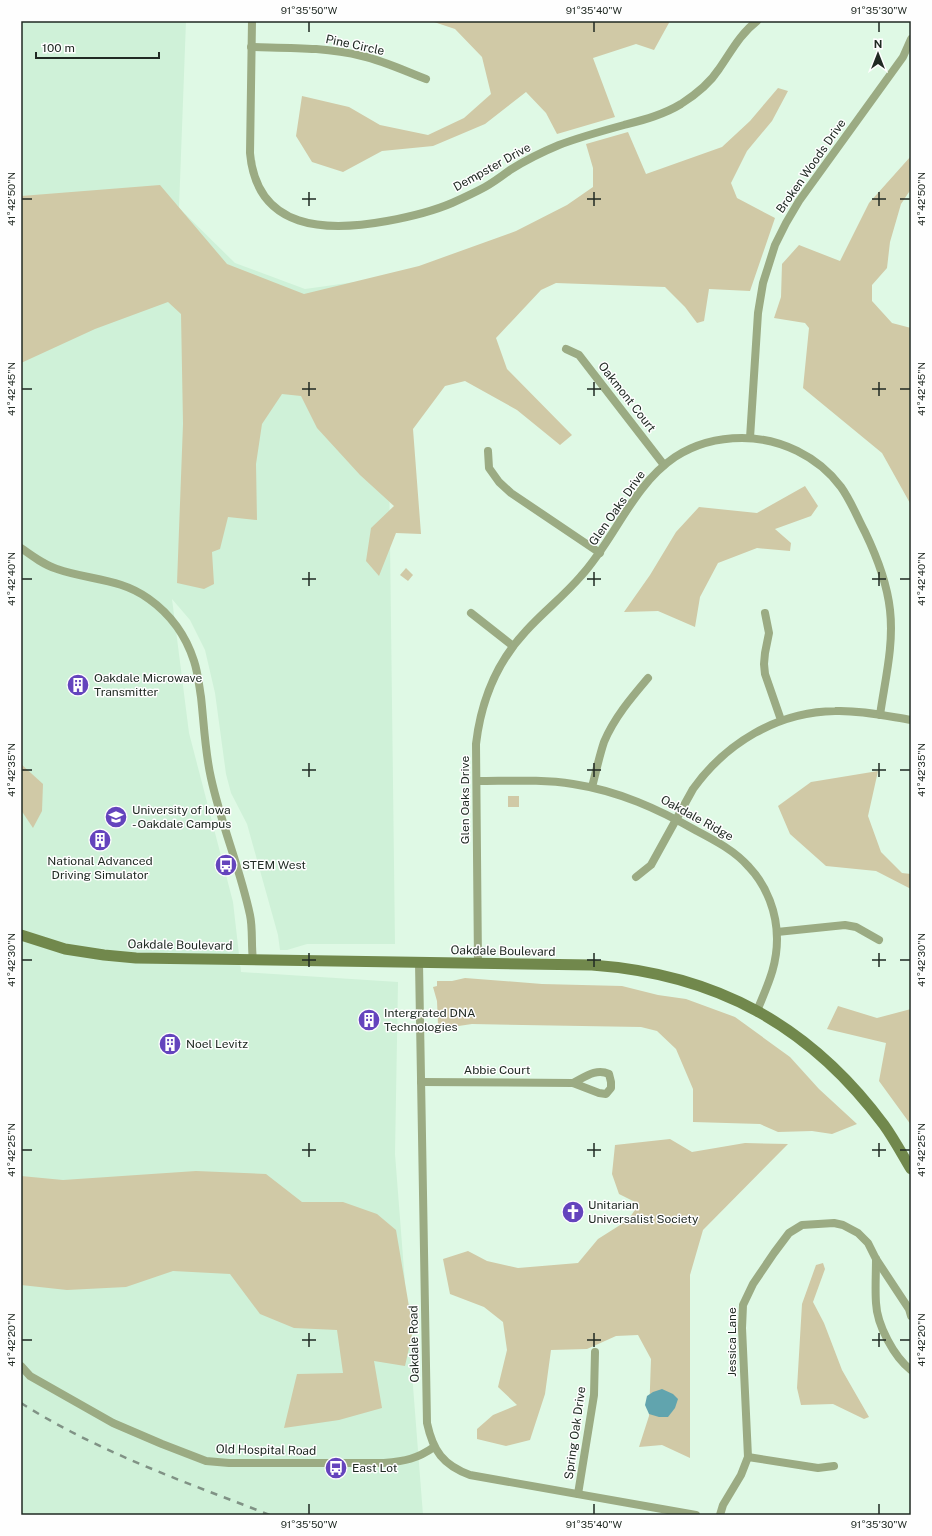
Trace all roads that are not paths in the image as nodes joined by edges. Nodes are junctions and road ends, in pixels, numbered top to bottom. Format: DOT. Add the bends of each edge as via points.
graph roads {
  1 [pos="252,21"];
  2 [pos="757,21"];
  3 [pos="911,39"];
  4 [pos="251,47"];
  5 [pos="426,79"];
  6 [pos="566,349"];
  7 [pos="750,438"];
  8 [pos="488,451"];
  9 [pos="664,465"];
  10 [pos="21,548"];
  11 [pos="600,553"];
  12 [pos="472,612"];
  13 [pos="765,613"];
  14 [pos="513,646"];
  15 [pos="648,678"];
  16 [pos="880,715"];
  17 [pos="781,720"];
  18 [pos="911,720"];
  19 [pos="477,781"];
  20 [pos="592,787"];
  21 [pos="676,819"];
  22 [pos="636,877"];
  23 [pos="777,932"];
  24 [pos="21,935"];
  25 [pos="879,940"];
  26 [pos="253,960"];
  27 [pos="419,963"];
  28 [pos="478,964"];
  29 [pos="757,1011"];
  30 [pos="420,1082"];
  31 [pos="572,1083"];
  32 [pos="911,1169"];
  33 [pos="876,1259"];
  34 [pos="911,1316"];
  35 [pos="595,1352"];
  36 [pos="21,1366"];
  37 [pos="911,1370"];
  38 [pos="434,1447"];
  39 [pos="748,1457"];
  40 [pos="834,1466"];
  41 [pos="578,1494"];
  42 [pos="696,1515"];
  43 [pos="720,1515"];
  1 -- 4 [label="street, Dempster Drive"];
  2 -- 4 [label="street, Dempster Drive" via="739,37 718,70 703,87 663,113 559,145 532,157 486,187 440,208 358,226 327,226 297,221 276,208 260,189 251,166 250,153"];
  3 -- 7 [label="street, Broken Woods Drive" via="903,57 799,201 775,245 763,283 758,314"];
  4 -- 5 [label="street, Pine Circle" via="310,49 363,56"];
  6 -- 9 [label="street, Oakmont Court" via="579,355"];
  7 -- 9 [label="street, Glen Oaks Drive" via="704,444 688,450"];
  7 -- 16 [label="street, Glen Oaks Drive" via="775,442 791,448 823,469 840,486 850,501 874,551 887,592 891,628"];
  8 -- 11 [label="street" via="489,468 511,493"];
  9 -- 11 [label="street, Glen Oaks Drive" via="644,485"];
  10 -- 26 [label="street" via="56,569 117,582 135,590 149,599 176,624 187,643 198,679 210,776 251,916"];
  11 -- 14 [label="street, Glen Oaks Drive" via="575,584"];
  12 -- 14 [label="street"];
  13 -- 17 [label="street" via="769,633 765,674"];
  14 -- 19 [label="street, Glen Oaks Drive" via="495,675 482,708 476,744"];
  15 -- 20 [label="street" via="612,727 599,758"];
  16 -- 17 [label="street" via="829,711"];
  16 -- 18 [label="street"];
  17 -- 21 [label="street" via="750,735 722,755 697,784"];
  19 -- 20 [label="street, Oakdale Ridge" via="552,781"];
  19 -- 28 [label="street, Glen Oaks Drive"];
  20 -- 21 [label="street, Oakdale Ridge" via="640,802"];
  21 -- 22 [label="street" via="651,865"];
  21 -- 23 [label="street, Oakdale Ridge" via="728,848 750,868 767,893"];
  23 -- 25 [label="street" via="845,925 856,927"];
  23 -- 29 [label="street, Oakdale Ridge" via="775,967"];
  24 -- 26 [label="main road, Oakdale Boulevard" via="51,945 104,955"];
  26 -- 27 [label="main road, Oakdale Boulevard"];
  27 -- 28 [label="main road, Oakdale Boulevard"];
  27 -- 30 [label="street, Oakdale Road"];
  28 -- 29 [label="main road, Oakdale Boulevard" via="592,965 646,971 703,987 733,998"];
  29 -- 32 [label="main road, Oakdale Boulevard" via="804,1041 851,1084 884,1125"];
  30 -- 31 [label="street, Abbie Court"];
  30 -- 38 [label="street, Oakdale Road" via="427,1422"];
  33 -- 34 [label="street, Jessica Lane" via="909,1308"];
  33 -- 37 [label="street, Jessica Lane" via="876,1305 883,1332 892,1348"];
  33 -- 39 [label="street, Jessica Lane" via="868,1243 858,1233 843,1225 802,1225 789,1233 753,1284 743,1305 742,1328"];
  35 -- 41 [label="street, Spring Oak Drive" via="594,1395"];
  36 -- 38 [label="street, Old Hospital Road" via="30,1376 113,1422 206,1461 384,1463 422,1456"];
  38 -- 41 [label="street, Oakdale Road" via="448,1464 470,1475"];
  39 -- 40 [label="street" via="818,1468"];
  39 -- 43 [label="street, Jessica Lane" via="741,1475 722,1505"];
  41 -- 42 [label="street, Oakdale Road"];
}
